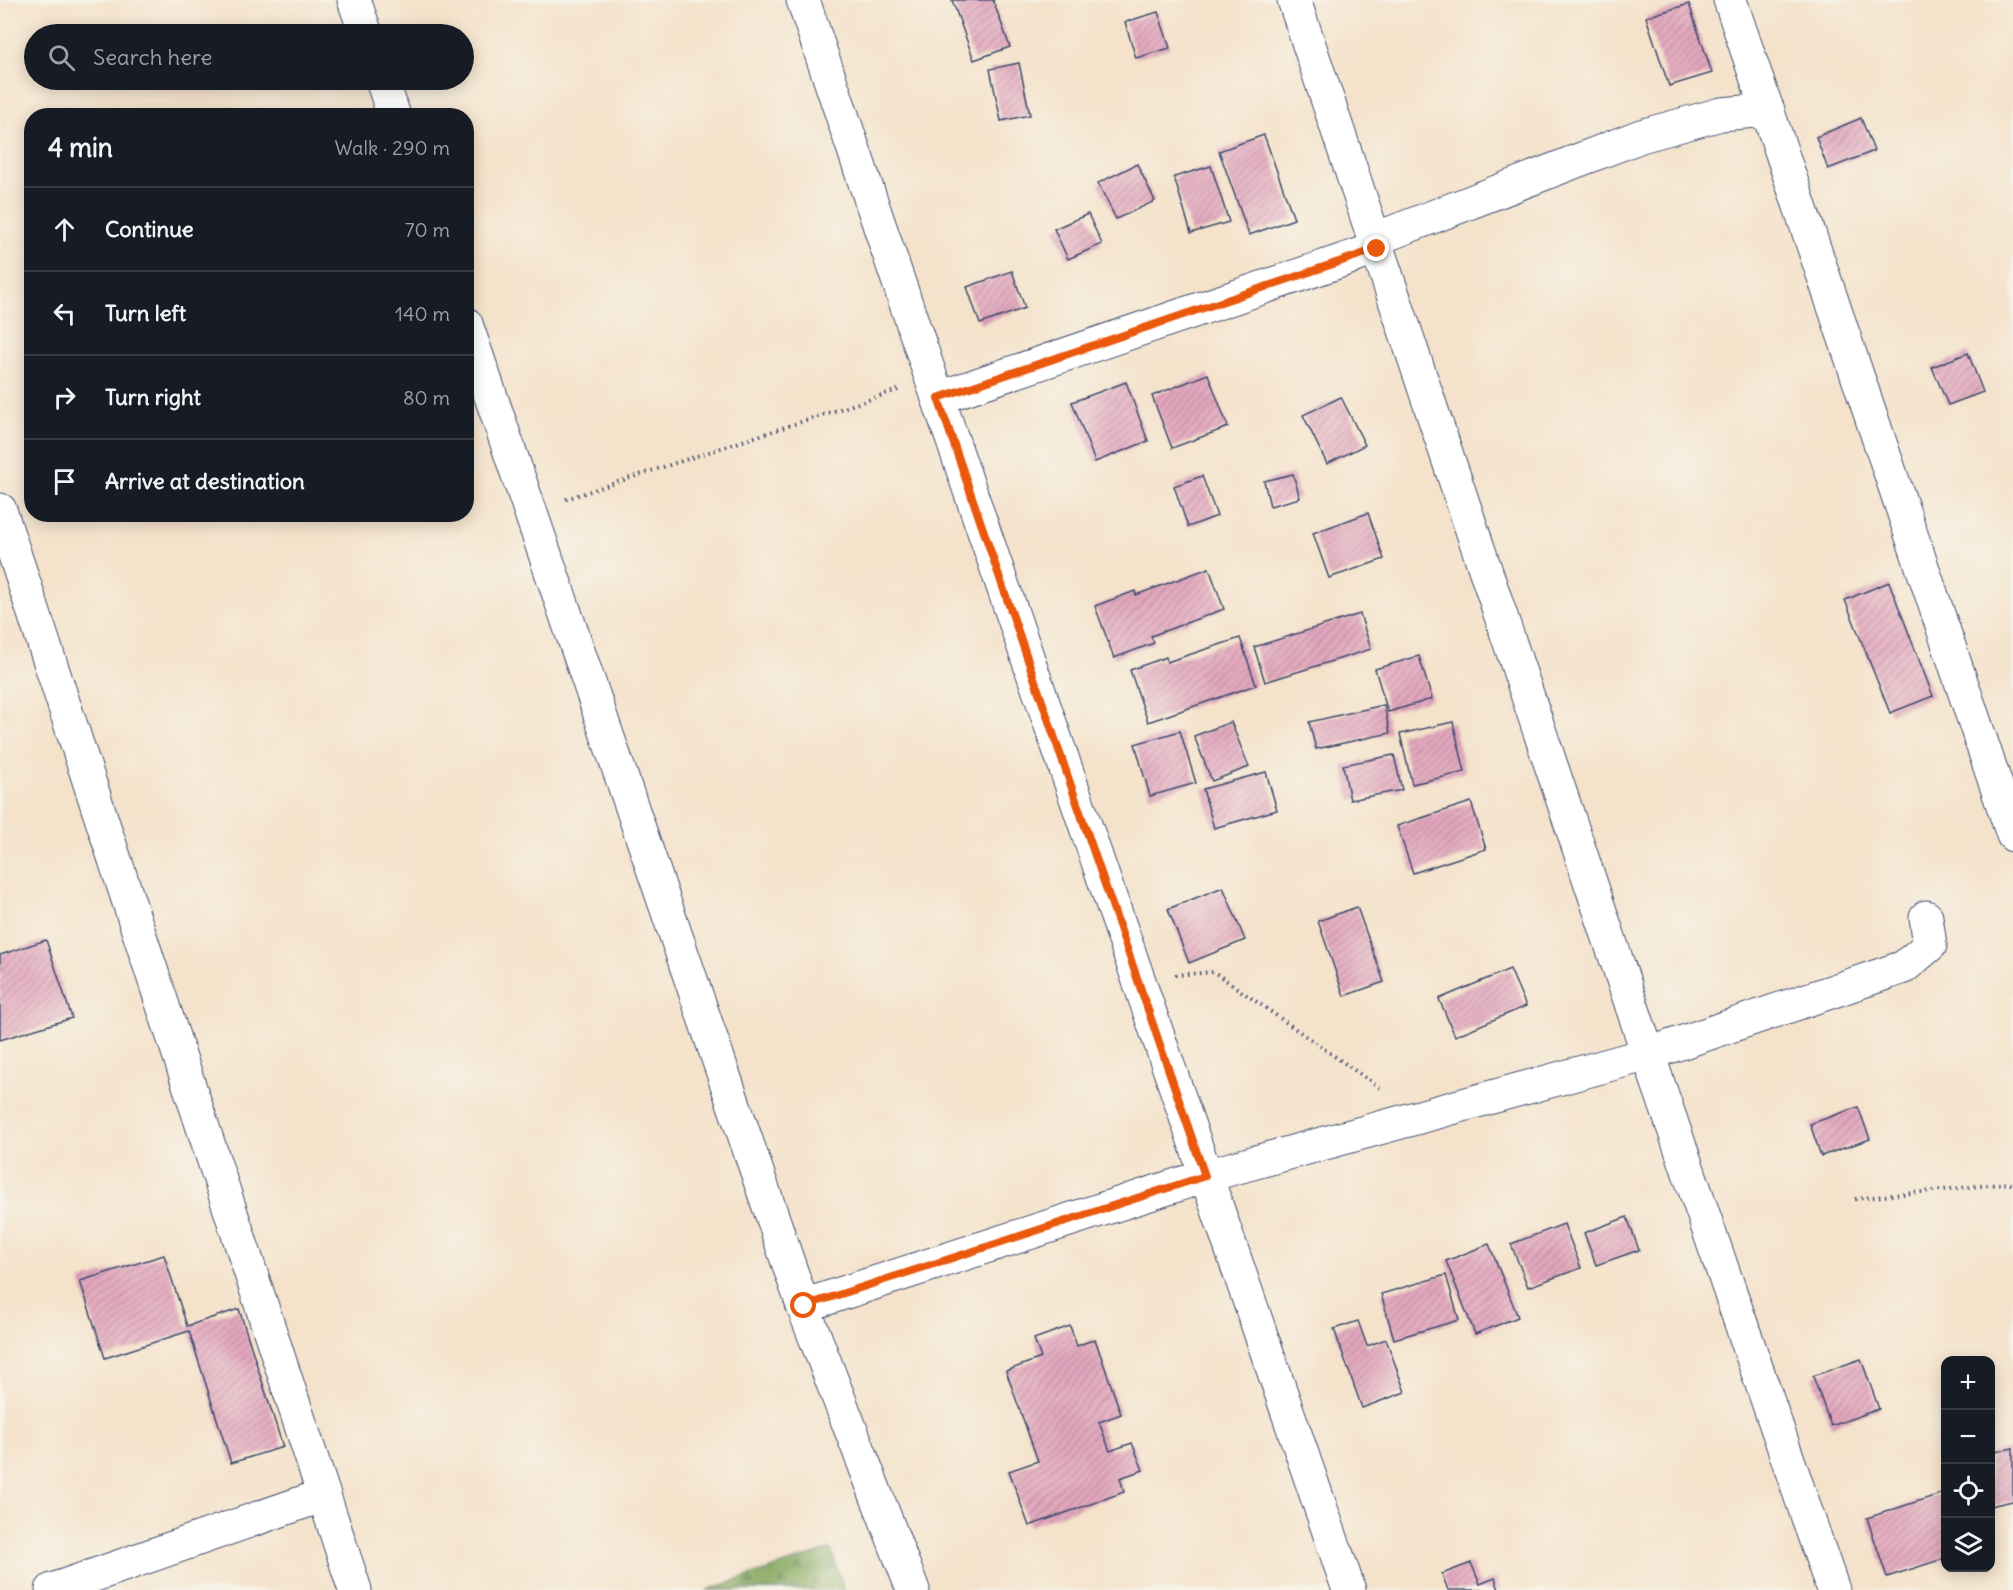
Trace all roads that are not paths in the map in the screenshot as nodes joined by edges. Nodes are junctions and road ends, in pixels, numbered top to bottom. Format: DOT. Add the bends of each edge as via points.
graph roads {
  1 [pos="354,0"];
  2 [pos="803,0"];
  3 [pos="1294,0"];
  4 [pos="1730,0"];
  5 [pos="362,24"];
  6 [pos="385,90"];
  7 [pos="391,108"];
  8 [pos="1768,110"];
  9 [pos="1375,244"];
  10 [pos="474,347"];
  11 [pos="935,389"];
  12 [pos="0,510"];
  13 [pos="2013,835"];
  14 [pos="1926,917"];
  15 [pos="1648,1054"];
  16 [pos="1205,1176"];
  17 [pos="804,1306"];
  18 [pos="324,1495"];
  19 [pos="52,1590"];
  20 [pos="355,1590"];
  21 [pos="913,1590"];
  22 [pos="1349,1590"];
  23 [pos="1833,1590"];
  1 -- 5 [label="street"];
  2 -- 11 [label="street"];
  3 -- 9 [label="street"];
  4 -- 8 [label="street"];
  6 -- 7 [label="street"];
  8 -- 9 [label="street" via="1721,114 1641,136"];
  8 -- 13 [label="street"];
  9 -- 11 [label="street"];
  9 -- 15 [label="street"];
  10 -- 17 [label="street"];
  11 -- 16 [label="street"];
  12 -- 18 [label="street"];
  14 -- 15 [label="street" via="1930,945 1904,967"];
  15 -- 16 [label="street"];
  15 -- 23 [label="street"];
  16 -- 17 [label="street"];
  16 -- 22 [label="street"];
  17 -- 21 [label="street"];
  18 -- 19 [label="street"];
  18 -- 20 [label="street"];
}
